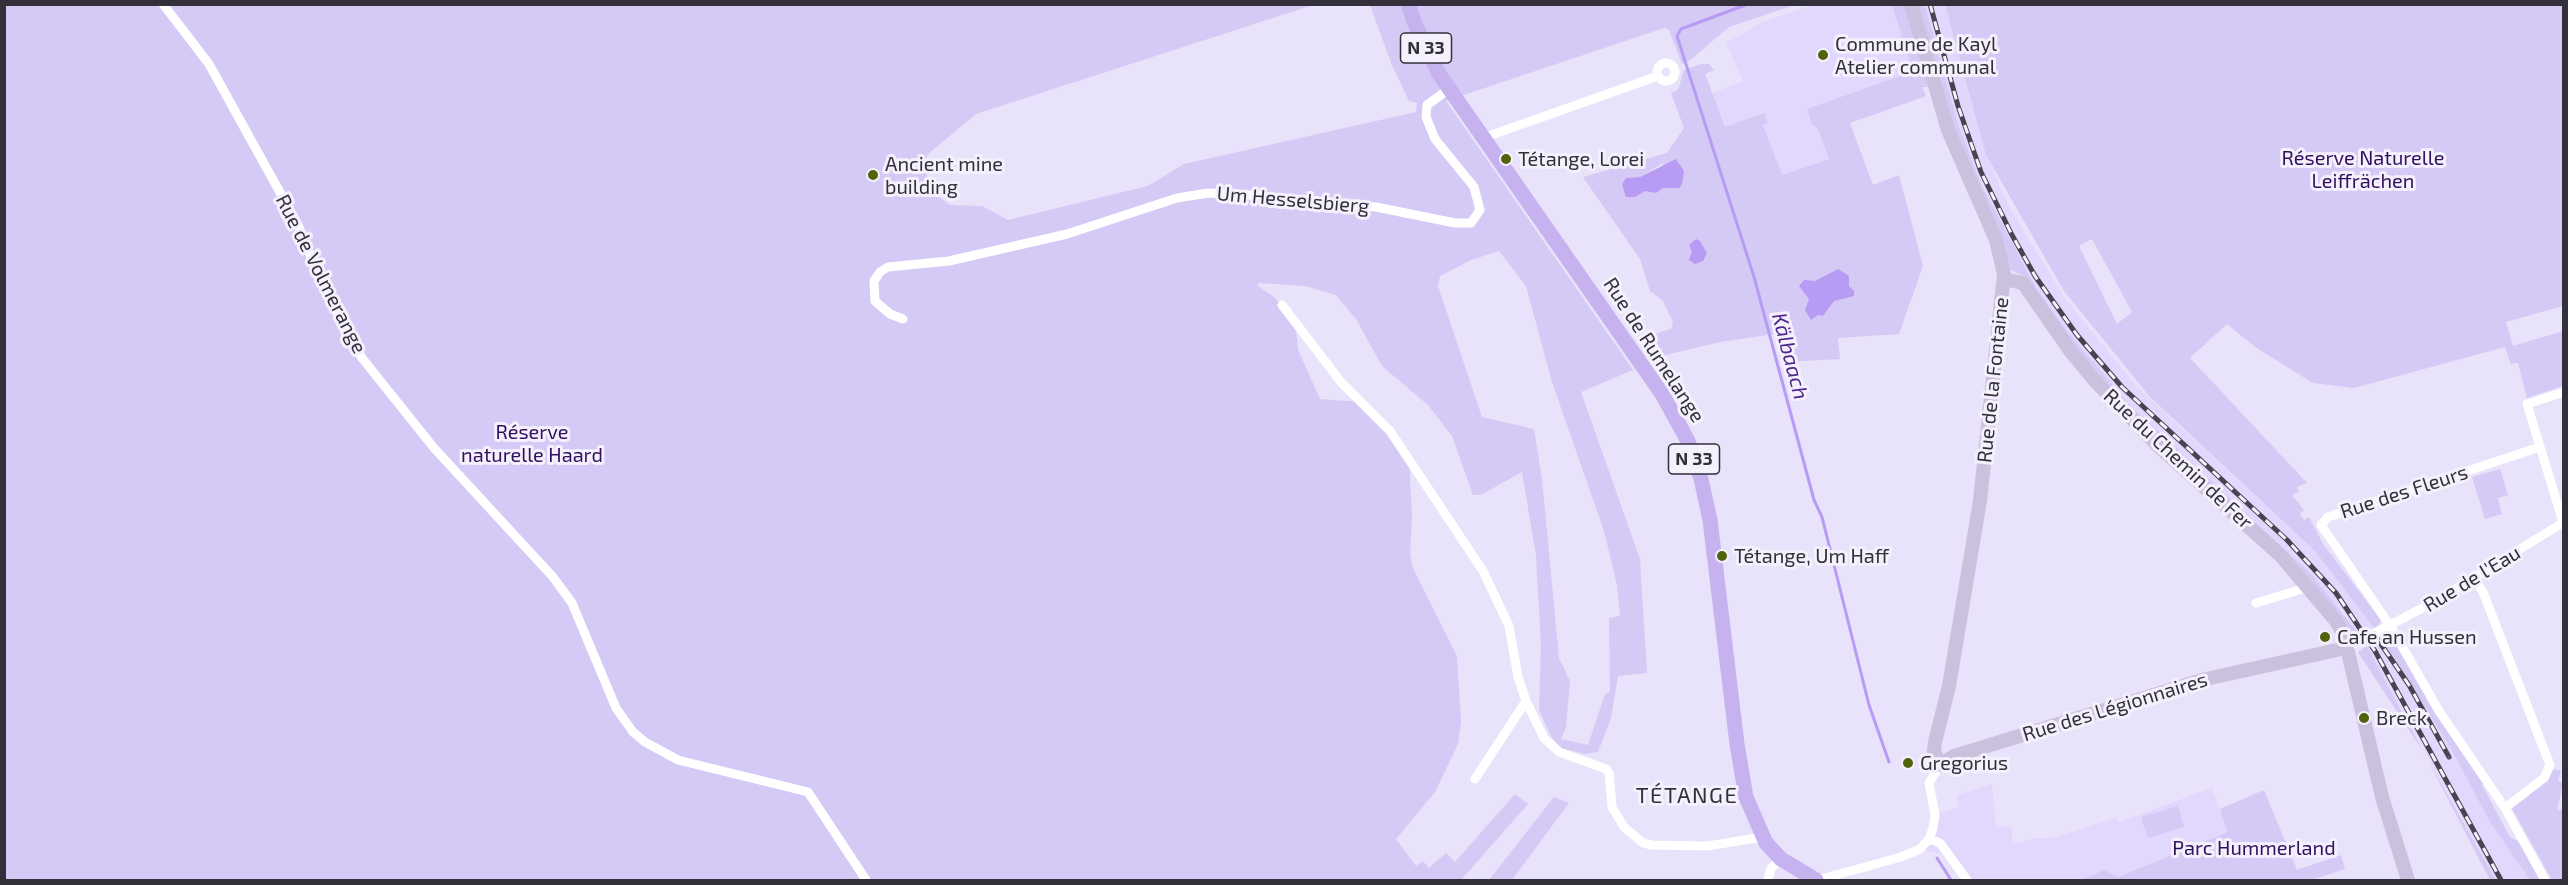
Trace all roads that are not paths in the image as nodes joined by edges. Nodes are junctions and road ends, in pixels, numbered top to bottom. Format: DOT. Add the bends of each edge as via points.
graph roads {
  1 [pos="163,4"];
  2 [pos="1408,4"];
  3 [pos="1911,4"];
  4 [pos="1658,76"];
  5 [pos="1449,89"];
  6 [pos="1483,138"];
  7 [pos="2004,279"];
  8 [pos="1282,305"];
  9 [pos="903,319"];
  10 [pos="2564,392"];
  11 [pos="2540,447"];
  12 [pos="2563,522"];
  13 [pos="2474,579"];
  14 [pos="2309,587"];
  15 [pos="2256,603"];
  16 [pos="2391,627"];
  17 [pos="2346,648"];
  18 [pos="1526,701"];
  19 [pos="1940,765"];
  20 [pos="1475,779"];
  21 [pos="2505,808"];
  22 [pos="1762,837"];
  23 [pos="1929,839"];
  24 [pos="1781,859"];
  25 [pos="866,880"];
  26 [pos="1768,880"];
  27 [pos="1817,880"];
  28 [pos="1967,880"];
  29 [pos="2408,880"];
  30 [pos="2545,880"];
  1 -- 25 [label="street, Rue de Volmerange" via="209,64 298,225 324,289 362,358 434,448 553,577 572,603 616,708 633,732 678,760 808,792"];
  2 -- 5 [label="main road, Rue de Rumelange / N 33" via="1425,47"];
  3 -- 7 [label="main road, Rue de la Fontaine" via="1936,93 1995,240"];
  4 -- 6 [label="street"];
  5 -- 6 [label="main road, Rue de Rumelange / N 33"];
  5 -- 9 [label="street, Um Hesselsbierg" via="1427,105 1426,117 1435,138 1474,188 1480,210 1471,223 1376,207 1237,194 1177,198 1067,234 949,261 888,267 874,281 875,301"];
  6 -- 22 [label="main road, Rue de Rumelange / N 33" via="1662,394 1688,441 1710,520 1746,797"];
  7 -- 14 [label="main road, Rue du Chemin de Fer" via="2023,283 2071,352 2113,400"];
  7 -- 19 [label="main road, Rue de la Fontaine" via="1980,501 1949,686 1935,742"];
  8 -- 18 [label="street" via="1341,382 1390,431 1483,571 1509,626"];
  10 -- 11 [label="street" via="2527,404"];
  11 -- 12 [label="street"];
  11 -- 16 [label="street, Rue des Fleurs" via="2323,520 2322,531"];
  12 -- 13 [label="street, Rue de l'Eau"];
  13 -- 16 [label="street, Rue de l'Eau"];
  13 -- 21 [label="street" via="2483,592 2550,765 2544,778"];
  14 -- 15 [label="street"];
  14 -- 17 [label="main road, Rue du Chemin de Fer" via="2340,628"];
  16 -- 17 [label="street, Rue de l'Eau"];
  16 -- 21 [label="street" via="2439,711"];
  17 -- 19 [label="main road, Rue des Légionnaires" via="2206,679 1954,756"];
  17 -- 29 [label="main road, Rue du Chemin de Fer" via="2382,797"];
  18 -- 20 [label="street"];
  18 -- 22 [label="street" via="1544,738 1560,753 1606,769 1617,818 1643,843 1708,846"];
  19 -- 23 [label="street" via="1929,783 1935,815"];
  21 -- 30 [label="street"];
  22 -- 24 [label="main road, Rue de Rumelange / N 33"];
  23 -- 27 [label="street" via="1920,849 1900,857"];
  23 -- 28 [label="street" via="1940,843"];
  24 -- 26 [label="street" via="1771,868"];
  24 -- 27 [label="main road, Rue de Rumelange / N 33"];
}
